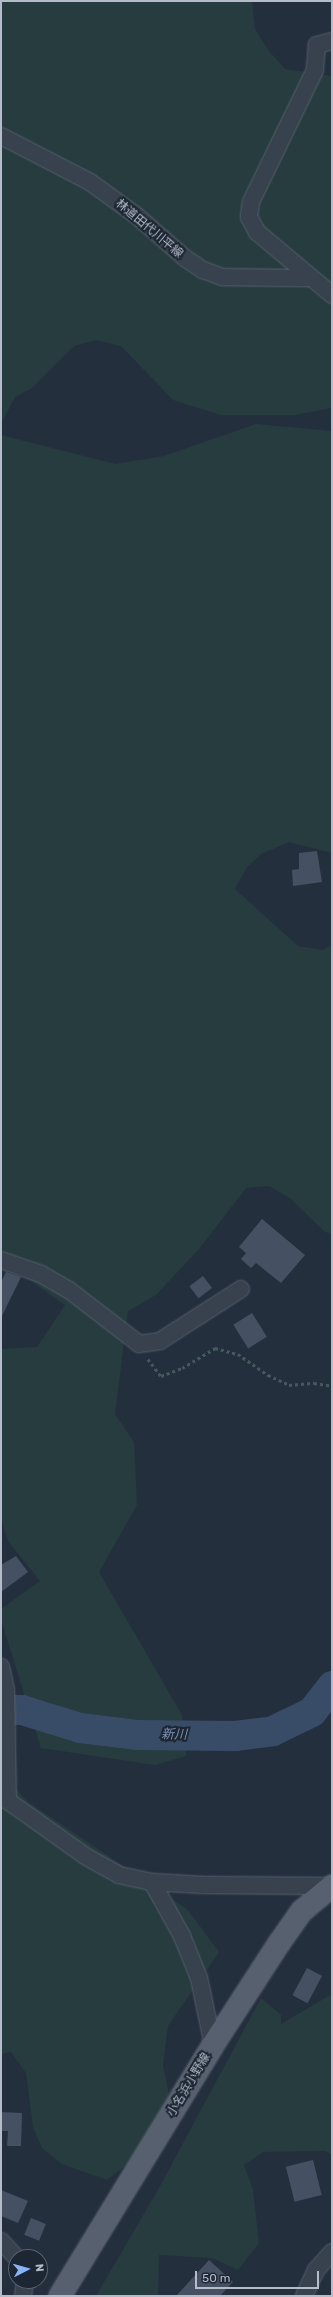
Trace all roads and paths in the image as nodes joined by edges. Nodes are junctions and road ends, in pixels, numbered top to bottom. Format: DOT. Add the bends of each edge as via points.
graph roads {
  1 [pos="332,41"];
  2 [pos="1,136"];
  3 [pos="310,278"];
  4 [pos="332,295"];
  5 [pos="1,1260"];
  6 [pos="241,1288"];
  7 [pos="139,1344"];
  8 [pos="332,1386"];
  9 [pos="1,1667"];
  10 [pos="5,1798"];
  11 [pos="152,1882"];
  12 [pos="332,1886"];
  13 [pos="213,2045"];
  14 [pos="1,2241"];
  15 [pos="8,2249"];
  16 [pos="332,2252"];
  17 [pos="60,2296"];
  18 [pos="304,2296"];
  1 -- 3 [label="street" via="317,45 315,70 251,202 249,217 257,232"];
  2 -- 3 [label="street, 林道田代川平線" via="90,182 137,216 184,258 203,270 222,277"];
  3 -- 4 [label="street"];
  5 -- 7 [label="street" via="41,1274 70,1290"];
  6 -- 7 [label="street" via="160,1341"];
  7 -- 8 [label="path" via="161,1376 182,1368 215,1348 238,1354 268,1375 289,1385 314,1382"];
  9 -- 10 [label="street" via="6,1700"];
  10 -- 11 [label="street" via="85,1856 119,1876"];
  11 -- 12 [label="street"];
  11 -- 13 [label="street" via="182,1936 199,1978"];
  12 -- 13 [label="main road, 小名浜小野線" via="302,1911"];
  13 -- 17 [label="main road, 小名浜小野線"];
  14 -- 15 [label="street"];
  16 -- 18 [label="street" via="316,2270"];
}
